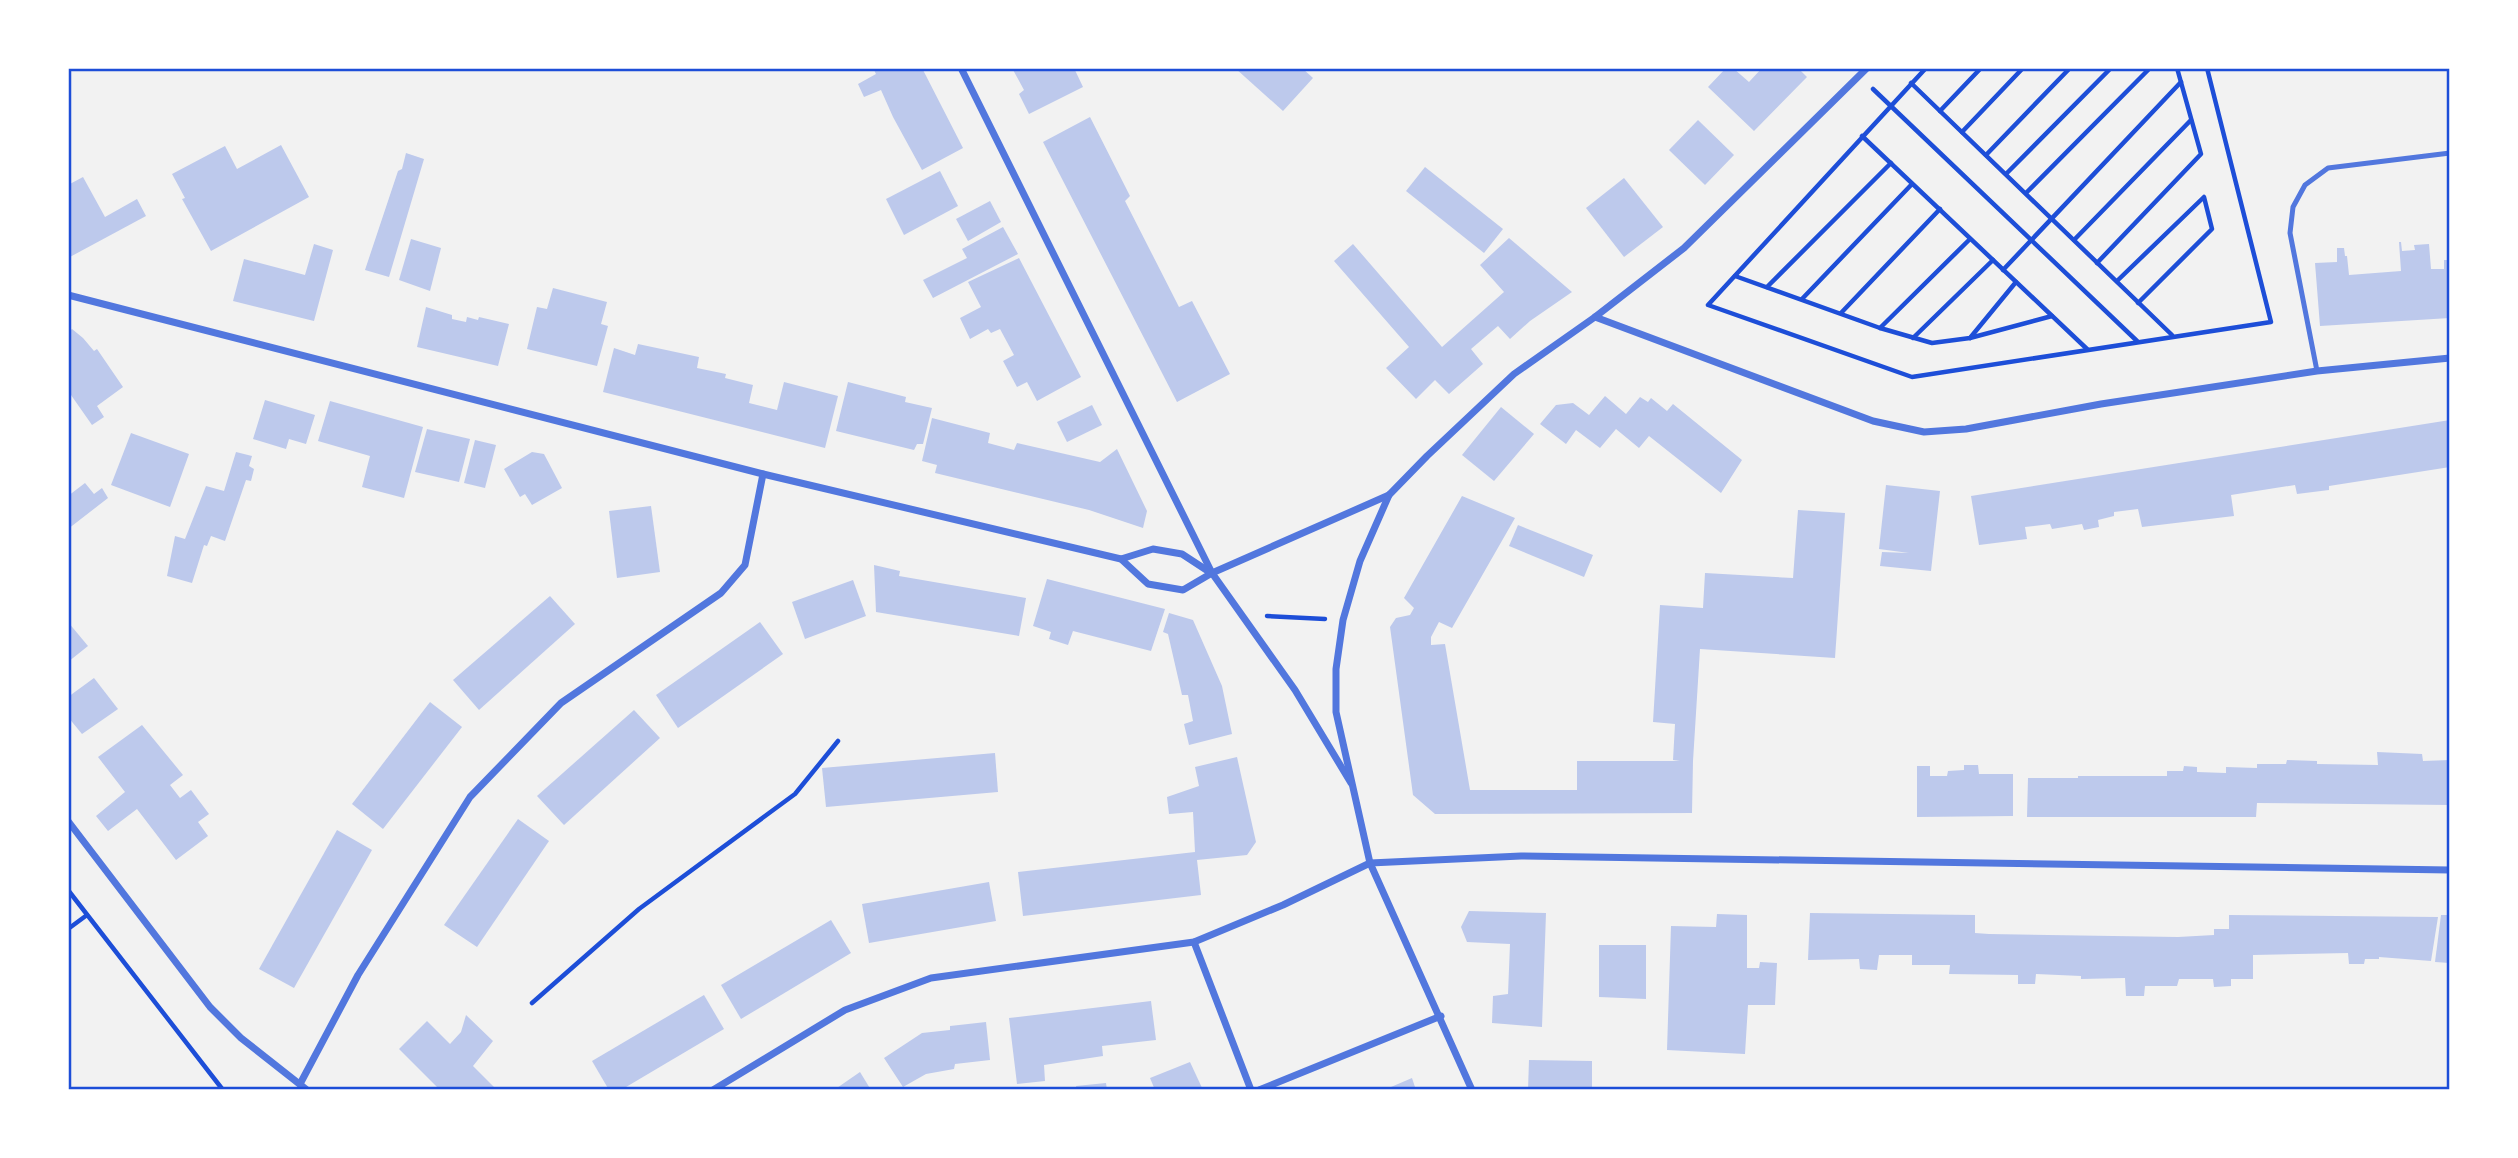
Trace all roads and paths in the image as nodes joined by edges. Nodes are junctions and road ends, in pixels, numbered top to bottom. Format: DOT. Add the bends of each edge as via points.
graph roads {
  1 [pos="961,68"];
  2 [pos="1867,68"];
  3 [pos="1926,68"];
  4 [pos="1980,68"];
  5 [pos="2023,68"];
  6 [pos="2070,68"];
  7 [pos="2111,68"];
  8 [pos="2150,68"];
  9 [pos="2178,68"];
  10 [pos="2207,68"];
  11 [pos="1859,76"];
  12 [pos="2181,82"];
  13 [pos="1912,83"];
  14 [pos="1890,105"];
  15 [pos="1940,111"];
  16 [pos="2192,120"];
  17 [pos="1962,132"];
  18 [pos="1862,136"];
  19 [pos="2450,153"];
  20 [pos="1986,155"];
  21 [pos="1891,163"];
  22 [pos="2006,174"];
  23 [pos="1912,184"];
  24 [pos="2026,193"];
  25 [pos="1940,209"];
  26 [pos="2052,219"];
  27 [pos="1969,239"];
  28 [pos="2032,240"];
  29 [pos="2074,240"];
  30 [pos="1993,260"];
  31 [pos="2097,263"];
  32 [pos="2003,270"];
  33 [pos="1735,276"];
  34 [pos="2117,281"];
  35 [pos="2016,282"];
  36 [pos="1767,287"];
  37 [pos="68,295"];
  38 [pos="1802,299"];
  39 [pos="2138,303"];
  40 [pos="1841,313"];
  41 [pos="2052,316"];
  42 [pos="1595,317"];
  43 [pos="1880,328"];
  44 [pos="2173,336"];
  45 [pos="1913,338"];
  46 [pos="1970,338"];
  47 [pos="2138,341"];
  48 [pos="2087,349"];
  49 [pos="2450,358"];
  50 [pos="2317,371"];
  51 [pos="763,474"];
  52 [pos="1389,495"];
  53 [pos="1121,559"];
  54 [pos="1212,573"];
  55 [pos="1343,620"];
  56 [pos="1248,625"];
  57 [pos="838,741"];
  58 [pos="1351,783"];
  59 [pos="68,821"];
  60 [pos="1370,863"];
  61 [pos="2450,870"];
  62 [pos="68,890"];
  63 [pos="87,915"];
  64 [pos="68,929"];
  65 [pos="1194,942"];
  66 [pos="532,1003"];
  67 [pos="1441,1016"];
  68 [pos="304,1087"];
  69 [pos="223,1090"];
  70 [pos="713,1090"];
  71 [pos="1251,1090"];
  72 [pos="1259,1090"];
  73 [pos="1472,1090"];
  1 -- 54 [label="street"];
  2 -- 11 [label="street"];
  3 -- 13 [label="path"];
  4 -- 15 [label="path"];
  5 -- 17 [label="path"];
  6 -- 20 [label="path"];
  7 -- 22 [label="path"];
  8 -- 24 [label="path"];
  9 -- 12 [label="path"];
  10 -- 44 [label="path" via="2271,322"];
  11 -- 14 [label="path"];
  11 -- 42 [label="street" via="1684,248"];
  12 -- 16 [label="path"];
  12 -- 26 [label="path"];
  13 -- 14 [label="path"];
  13 -- 15 [label="path"];
  14 -- 18 [label="path"];
  14 -- 28 [label="path"];
  15 -- 17 [label="path"];
  16 -- 29 [label="path"];
  16 -- 31 [label="path" via="2201,154"];
  17 -- 20 [label="path"];
  18 -- 21 [label="path"];
  18 -- 33 [label="path"];
  19 -- 50 [label="lane" via="2328,168 2305,185 2293,207 2290,233"];
  20 -- 22 [label="path"];
  21 -- 23 [label="path"];
  21 -- 36 [label="path"];
  22 -- 24 [label="path"];
  23 -- 25 [label="path"];
  23 -- 38 [label="path"];
  24 -- 26 [label="path"];
  25 -- 27 [label="path"];
  25 -- 40 [label="path"];
  26 -- 28 [label="path"];
  26 -- 29 [label="path"];
  27 -- 30 [label="path"];
  27 -- 43 [label="path"];
  28 -- 32 [label="path"];
  28 -- 47 [label="path"];
  29 -- 31 [label="path"];
  30 -- 32 [label="path"];
  30 -- 45 [label="path"];
  31 -- 34 [label="path"];
  32 -- 35 [label="path"];
  33 -- 36 [label="path"];
  33 -- 48 [label="path" via="1708,305 1912,377"];
  34 -- 39 [label="path"];
  34 -- 39 [label="path" via="2204,197 2212,229"];
  35 -- 41 [label="path"];
  35 -- 46 [label="path"];
  36 -- 38 [label="path"];
  37 -- 51 [label="street"];
  38 -- 40 [label="path"];
  39 -- 44 [label="path"];
  40 -- 43 [label="path"];
  41 -- 46 [label="path"];
  41 -- 48 [label="path"];
  42 -- 50 [label="street" via="1873,421 1924,432"];
  42 -- 52 [label="street" via="1514,374"];
  43 -- 45 [label="path"];
  44 -- 47 [label="path"];
  45 -- 46 [label="path" via="1932,343"];
  47 -- 48 [label="path"];
  49 -- 50 [label="street"];
  51 -- 53 [label="street"];
  51 -- 68 [label="street" via="745,565 721,593 561,703 470,797 358,975"];
  52 -- 54 [label="street"];
  52 -- 55 [label="street" via="1360,561"];
  53 -- 54 [label="street" via="1153,549 1182,554"];
  53 -- 54 [label="street" via="1148,584 1183,590"];
  54 -- 56 [label="street"];
  55 -- 56 [label="path" via="1262,616"];
  55 -- 58 [label="street" via="1336,712"];
  56 -- 58 [label="street" via="1295,690"];
  57 -- 66 [label="path" via="796,794 639,909"];
  58 -- 60 [label="street"];
  59 -- 68 [label="street" via="210,1007 241,1038"];
  60 -- 61 [label="street" via="1521,856"];
  60 -- 65 [label="street"];
  60 -- 67 [label="street"];
  62 -- 63 [label="path"];
  63 -- 64 [label="path"];
  63 -- 69 [label="path"];
  65 -- 70 [label="street" via="931,978 845,1010"];
  65 -- 71 [label="street"];
  67 -- 72 [label="street"];
  67 -- 73 [label="street"];
}
